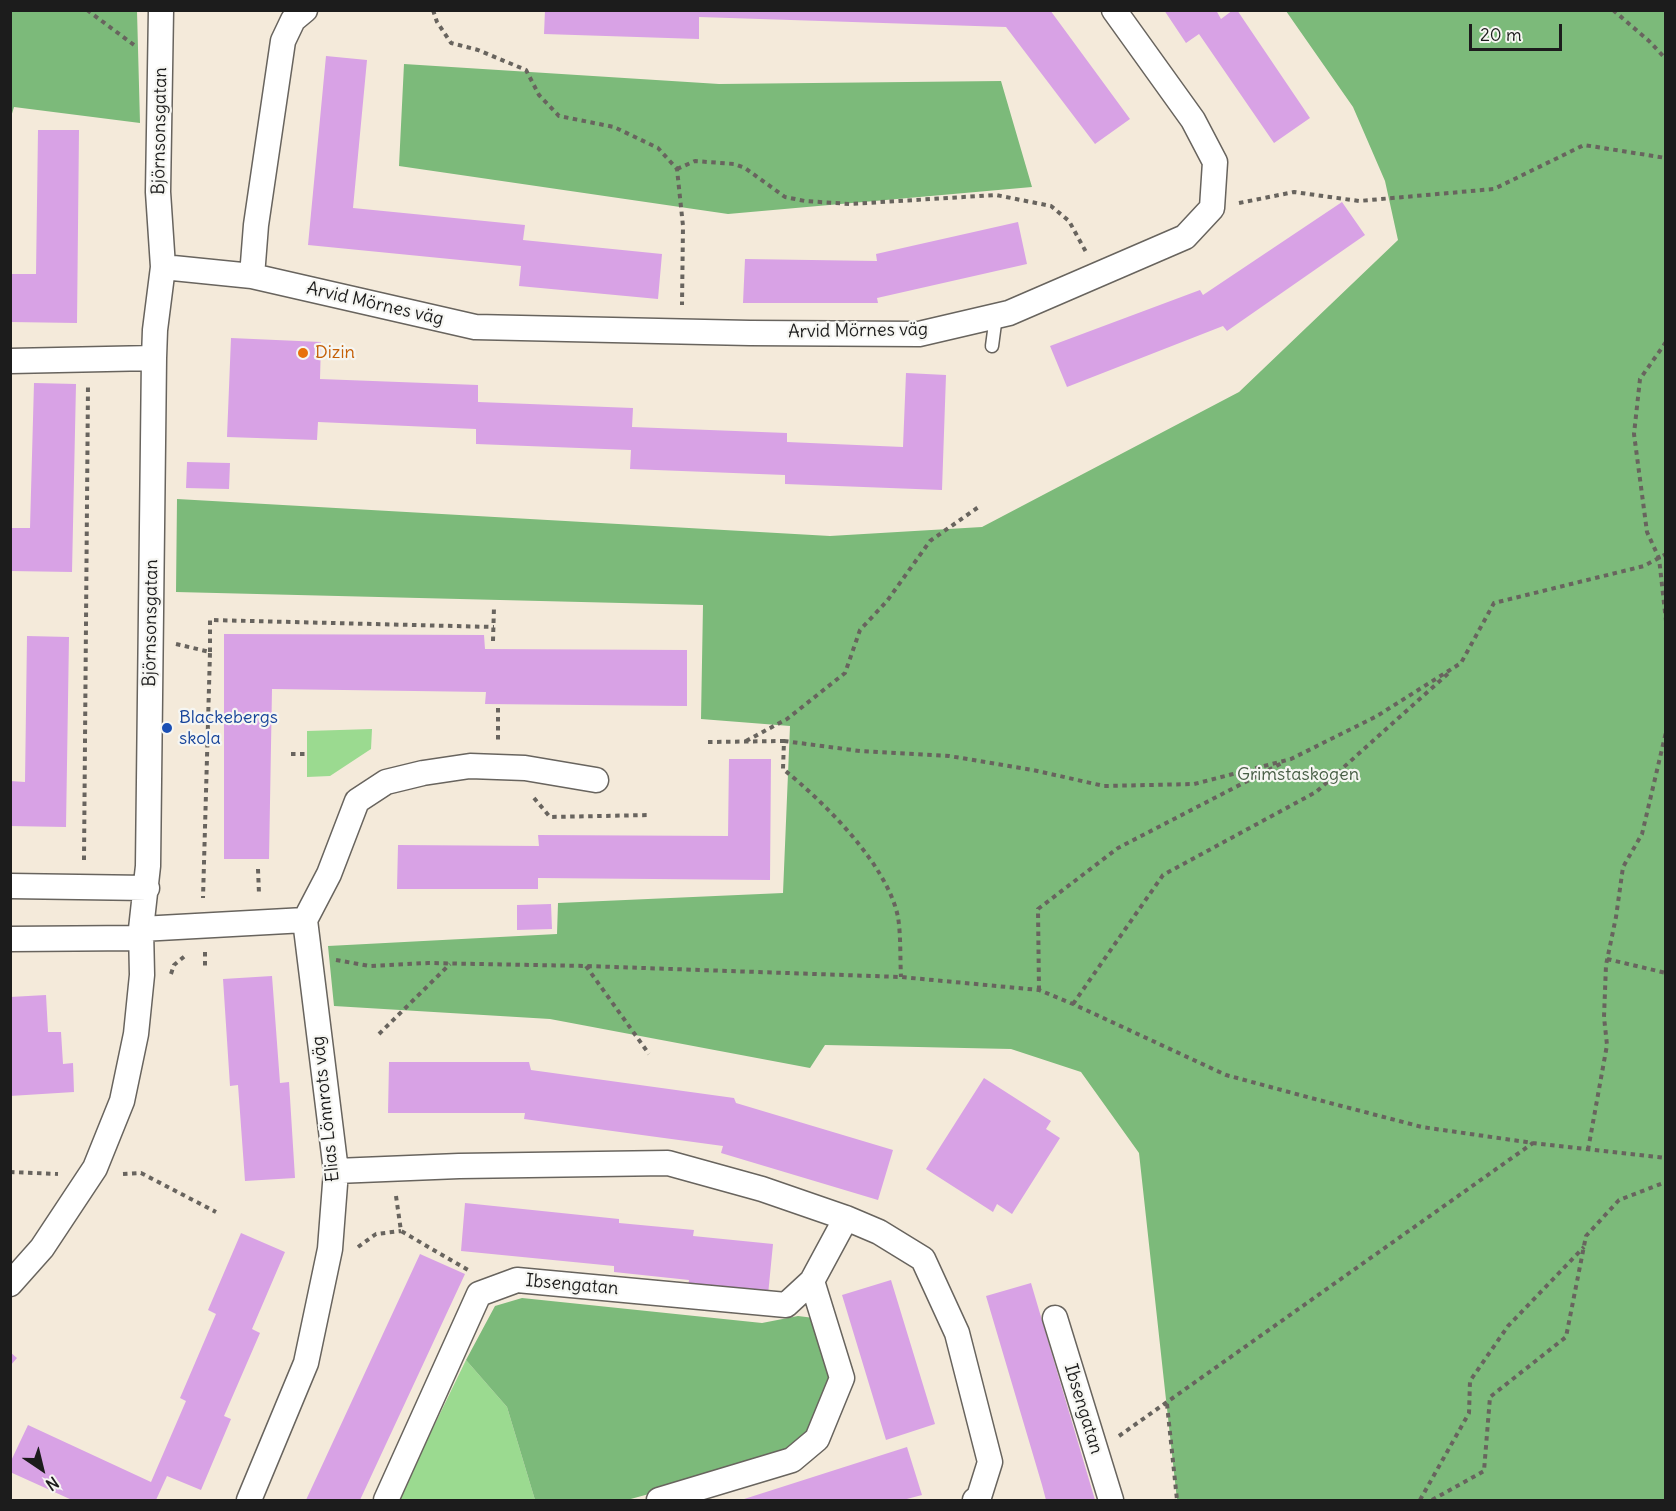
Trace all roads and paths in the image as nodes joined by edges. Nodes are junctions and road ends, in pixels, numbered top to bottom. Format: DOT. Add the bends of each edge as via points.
graph roads {
  1 [pos="87,10"];
  2 [pos="161,10"];
  3 [pos="305,10"];
  4 [pos="433,10"];
  5 [pos="1114,10"];
  6 [pos="1613,10"];
  7 [pos="142,50"];
  8 [pos="1665,59"];
  9 [pos="1665,158"];
  10 [pos="677,169"];
  11 [pos="1212,208"];
  12 [pos="1089,258"];
  13 [pos="163,267"];
  14 [pos="252,276"];
  15 [pos="682,312"];
  16 [pos="996,316"];
  17 [pos="1665,342"];
  18 [pos="992,346"];
  19 [pos="154,358"];
  20 [pos="10,361"];
  21 [pos="88,374"];
  22 [pos="980,506"];
  23 [pos="1665,554"];
  24 [pos="1659,558"];
  25 [pos="494,607"];
  26 [pos="1665,621"];
  27 [pos="494,627"];
  28 [pos="494,641"];
  29 [pos="169,642"];
  30 [pos="210,652"];
  31 [pos="1461,663"];
  32 [pos="498,708"];
  33 [pos="1665,732"];
  34 [pos="784,741"];
  35 [pos="708,742"];
  36 [pos="745,742"];
  37 [pos="498,744"];
  38 [pos="291,754"];
  39 [pos="307,754"];
  40 [pos="1291,759"];
  41 [pos="596,780"];
  42 [pos="530,794"];
  43 [pos="651,815"];
  44 [pos="84,869"];
  45 [pos="258,869"];
  46 [pos="10,886"];
  47 [pos="147,888"];
  48 [pos="259,900"];
  49 [pos="203,902"];
  50 [pos="305,920"];
  51 [pos="140,934"];
  52 [pos="10,939"];
  53 [pos="205,950"];
  54 [pos="326,958"];
  55 [pos="1607,959"];
  56 [pos="450,964"];
  57 [pos="586,966"];
  58 [pos="205,967"];
  59 [pos="1665,973"];
  60 [pos="901,977"];
  61 [pos="1039,990"];
  62 [pos="1074,1004"];
  63 [pos="379,1034"];
  64 [pos="650,1054"];
  65 [pos="1533,1143"];
  66 [pos="1588,1150"];
  67 [pos="1665,1158"];
  68 [pos="393,1169"];
  69 [pos="10,1172"];
  70 [pos="336,1172"];
  71 [pos="68,1174"];
  72 [pos="113,1174"];
  73 [pos="1665,1182"];
  74 [pos="216,1212"];
  75 [pos="846,1218"];
  76 [pos="400,1231"];
  77 [pos="1584,1247"];
  78 [pos="325,1270"];
  79 [pos="812,1281"];
  80 [pos="10,1284"];
  81 [pos="498,1287"];
  82 [pos="1055,1318"];
  83 [pos="1167,1404"];
  84 [pos="1096,1452"];
  85 [pos="980,1499"];
  86 [pos="249,1500"];
  87 [pos="386,1500"];
  88 [pos="659,1500"];
  89 [pos="1111,1500"];
  90 [pos="1177,1500"];
  91 [pos="1420,1500"];
  92 [pos="1432,1500"];
  1 -- 7 [label="path"];
  2 -- 13 [label="street, Björnsonsgatan" via="158,192"];
  3 -- 14 [label="street" via="293,20 283,41"];
  4 -- 10 [label="path" via="450,43 526,70 539,95 559,116 615,127 658,148"];
  5 -- 11 [label="street" via="1193,120 1215,162"];
  6 -- 8 [label="path"];
  9 -- 11 [label="path" via="1584,145 1494,189 1359,201 1294,192"];
  10 -- 12 [label="path" via="695,161 734,165 745,168 785,197 805,201 850,204 996,195 1051,206 1069,221"];
  10 -- 15 [label="path" via="682,226"];
  11 -- 16 [label="street, Arvid Mörnes väg" via="1185,237"];
  13 -- 14 [label="street, Arvid Mörnes väg"];
  13 -- 19 [label="street, Björnsonsgatan"];
  14 -- 16 [label="street, Arvid Mörnes väg" via="475,327 919,334"];
  16 -- 18 [label="lane"];
  17 -- 24 [label="path" via="1641,379 1634,434 1647,532"];
  19 -- 20 [label="street"];
  19 -- 47 [label="street, Björnsonsgatan"];
  21 -- 44 [label="path"];
  22 -- 36 [label="path" via="930,541 887,601 860,630 845,673 787,719"];
  23 -- 24 [label="path"];
  24 -- 26 [label="path"];
  24 -- 31 [label="path" via="1644,566 1494,603"];
  25 -- 27 [label="path"];
  27 -- 28 [label="path"];
  27 -- 30 [label="path" via="210,620"];
  29 -- 30 [label="path"];
  30 -- 49 [label="path"];
  31 -- 40 [label="path" via="1377,716"];
  31 -- 62 [label="path" via="1316,792 1163,875"];
  32 -- 37 [label="path"];
  33 -- 55 [label="path" via="1642,834 1623,867"];
  34 -- 36 [label="path"];
  34 -- 40 [label="path" via="860,751 949,756 1104,786 1194,784"];
  34 -- 60 [label="path" via="783,769 811,791 882,875 898,916"];
  35 -- 36 [label="path"];
  38 -- 39 [label="path"];
  40 -- 61 [label="path" via="1118,848 1038,909"];
  41 -- 50 [label="street" via="525,768 470,766 386,782 357,801 329,874"];
  42 -- 43 [label="path" via="550,817"];
  45 -- 48 [label="path"];
  46 -- 47 [label="street"];
  47 -- 51 [label="street, Björnsonsgatan"];
  50 -- 51 [label="street"];
  50 -- 70 [label="street, Elias Lönnrots väg"];
  51 -- 52 [label="street"];
  51 -- 80 [label="street, Björnsonsgatan" via="142,975 137,1022 122,1101 95,1168 42,1248"];
  53 -- 58 [label="path"];
  54 -- 56 [label="path" via="370,966"];
  55 -- 59 [label="path"];
  55 -- 66 [label="path" via="1607,1045"];
  56 -- 57 [label="path"];
  56 -- 63 [label="path"];
  57 -- 60 [label="path"];
  57 -- 64 [label="path"];
  60 -- 61 [label="path"];
  61 -- 62 [label="path"];
  62 -- 65 [label="path" via="1226,1075 1422,1126"];
  65 -- 66 [label="path"];
  65 -- 84 [label="path"];
  66 -- 67 [label="path"];
  68 -- 70 [label="street"];
  68 -- 75 [label="street" via="668,1163"];
  68 -- 76 [label="path"];
  69 -- 71 [label="path"];
  70 -- 78 [label="street, Elias Lönnrots väg"];
  72 -- 74 [label="path" via="141,1173"];
  73 -- 77 [label="path" via="1619,1200 1586,1236"];
  75 -- 79 [label="street, Ibsengatan"];
  75 -- 85 [label="street" via="879,1232 923,1259 957,1333 990,1462"];
  76 -- 78 [label="path" via="376,1234"];
  76 -- 81 [label="path"];
  77 -- 91 [label="path" via="1508,1326 1470,1381 1470,1413"];
  77 -- 92 [label="path" via="1566,1337 1490,1396 1484,1471"];
  78 -- 86 [label="street, Elias Lönnrots väg" via="306,1363"];
  79 -- 81 [label="street, Ibsengatan" via="786,1305 517,1280"];
  79 -- 88 [label="street" via="842,1378 817,1438 792,1460"];
  81 -- 87 [label="street, Ibsengatan" via="479,1294"];
  82 -- 84 [label="street, Ibsengatan"];
  83 -- 90 [label="path"];
  84 -- 89 [label="street, Ibsengatan"];
}
